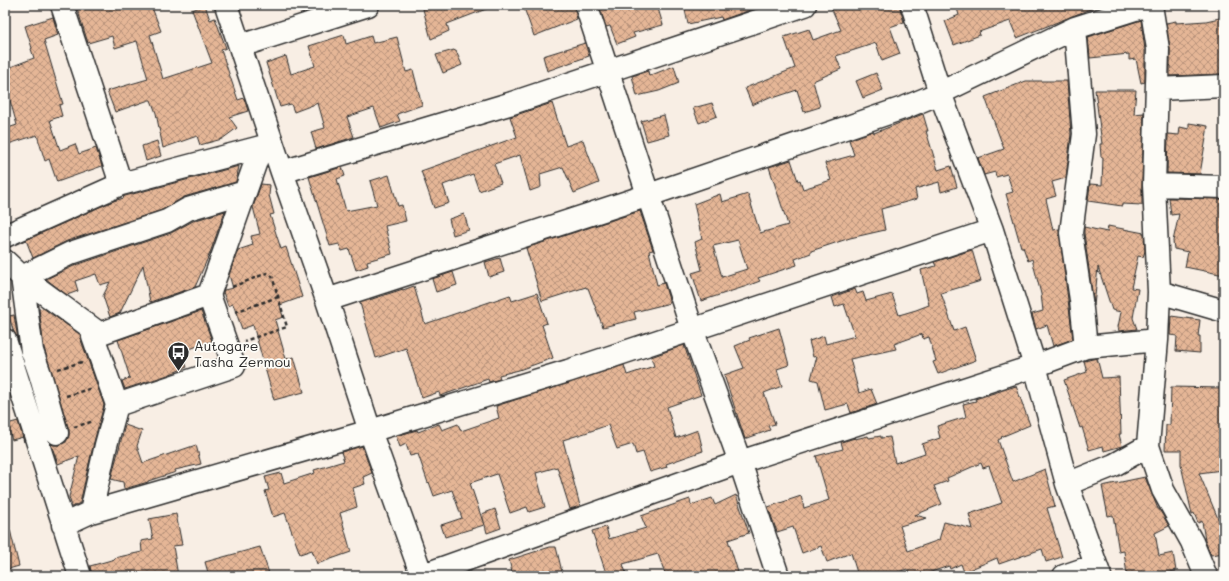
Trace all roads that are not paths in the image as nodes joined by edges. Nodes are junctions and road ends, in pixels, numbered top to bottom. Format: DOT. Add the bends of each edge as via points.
graph roads {
  1 [pos="62,5"];
  2 [pos="226,5"];
  3 [pos="368,5"];
  4 [pos="586,5"];
  5 [pos="805,5"];
  6 [pos="912,5"];
  7 [pos="1148,5"];
  8 [pos="1151,5"];
  9 [pos="1075,28"];
  10 [pos="240,46"];
  11 [pos="607,71"];
  12 [pos="1224,86"];
  13 [pos="1157,89"];
  14 [pos="940,93"];
  15 [pos="266,145"];
  16 [pos="282,172"];
  17 [pos="121,184"];
  18 [pos="1154,185"];
  19 [pos="1224,187"];
  20 [pos="245,192"];
  21 [pos="648,195"];
  22 [pos="992,230"];
  23 [pos="5,236"];
  24 [pos="5,261"];
  25 [pos="22,277"];
  26 [pos="1159,292"];
  27 [pos="209,295"];
  28 [pos="328,300"];
  29 [pos="1224,312"];
  30 [pos="692,329"];
  31 [pos="100,334"];
  32 [pos="5,340"];
  33 [pos="1157,340"];
  34 [pos="1086,347"];
  35 [pos="1035,366"];
  36 [pos="116,410"];
  37 [pos="370,431"];
  38 [pos="57,433"];
  39 [pos="1148,446"];
  40 [pos="740,462"];
  41 [pos="1067,484"];
  42 [pos="91,512"];
  43 [pos="63,525"];
  44 [pos="1098,571"];
  45 [pos="80,576"];
  46 [pos="422,576"];
  47 [pos="778,576"];
  48 [pos="1064,576"];
  49 [pos="1206,576"];
  1 -- 17 [label="street"];
  2 -- 10 [label="street"];
  3 -- 10 [label="street"];
  4 -- 11 [label="street"];
  5 -- 11 [label="street"];
  6 -- 14 [label="street"];
  7 -- 9 [label="street"];
  8 -- 13 [label="street" via="1158,49"];
  9 -- 14 [label="street"];
  9 -- 34 [label="street" via="1084,134 1071,233"];
  10 -- 15 [label="street"];
  11 -- 16 [label="street" via="509,104"];
  11 -- 21 [label="street"];
  12 -- 13 [label="street"];
  13 -- 18 [label="street"];
  14 -- 21 [label="street" via="906,107"];
  14 -- 22 [label="street"];
  15 -- 16 [label="street"];
  15 -- 17 [label="street"];
  15 -- 20 [label="street"];
  16 -- 28 [label="street"];
  17 -- 23 [label="street"];
  18 -- 19 [label="street"];
  18 -- 26 [label="street"];
  20 -- 25 [label="street" via="188,209 167,221 71,253"];
  20 -- 27 [label="street"];
  21 -- 28 [label="street"];
  21 -- 30 [label="street"];
  22 -- 30 [label="street"];
  22 -- 35 [label="street"];
  24 -- 25 [label="street"];
  25 -- 31 [label="street"];
  25 -- 38 [label="street" via="32,351"];
  26 -- 29 [label="street"];
  26 -- 33 [label="street"];
  27 -- 31 [label="street"];
  27 -- 36 [label="street" via="234,366"];
  28 -- 37 [label="street"];
  30 -- 37 [label="street" via="568,371"];
  30 -- 40 [label="street"];
  31 -- 36 [label="street" via="93,336 110,383"];
  32 -- 43 [label="street"];
  33 -- 34 [label="street"];
  33 -- 39 [label="street"];
  34 -- 35 [label="street"];
  35 -- 40 [label="street"];
  35 -- 41 [label="street"];
  36 -- 42 [label="street"];
  37 -- 42 [label="street"];
  37 -- 46 [label="street"];
  39 -- 41 [label="street" via="1114,465"];
  39 -- 49 [label="street" via="1163,490 1192,542"];
  40 -- 46 [label="street"];
  40 -- 47 [label="street"];
  41 -- 44 [label="street"];
  42 -- 43 [label="street"];
  43 -- 45 [label="street"];
  44 -- 48 [label="street"];
}
